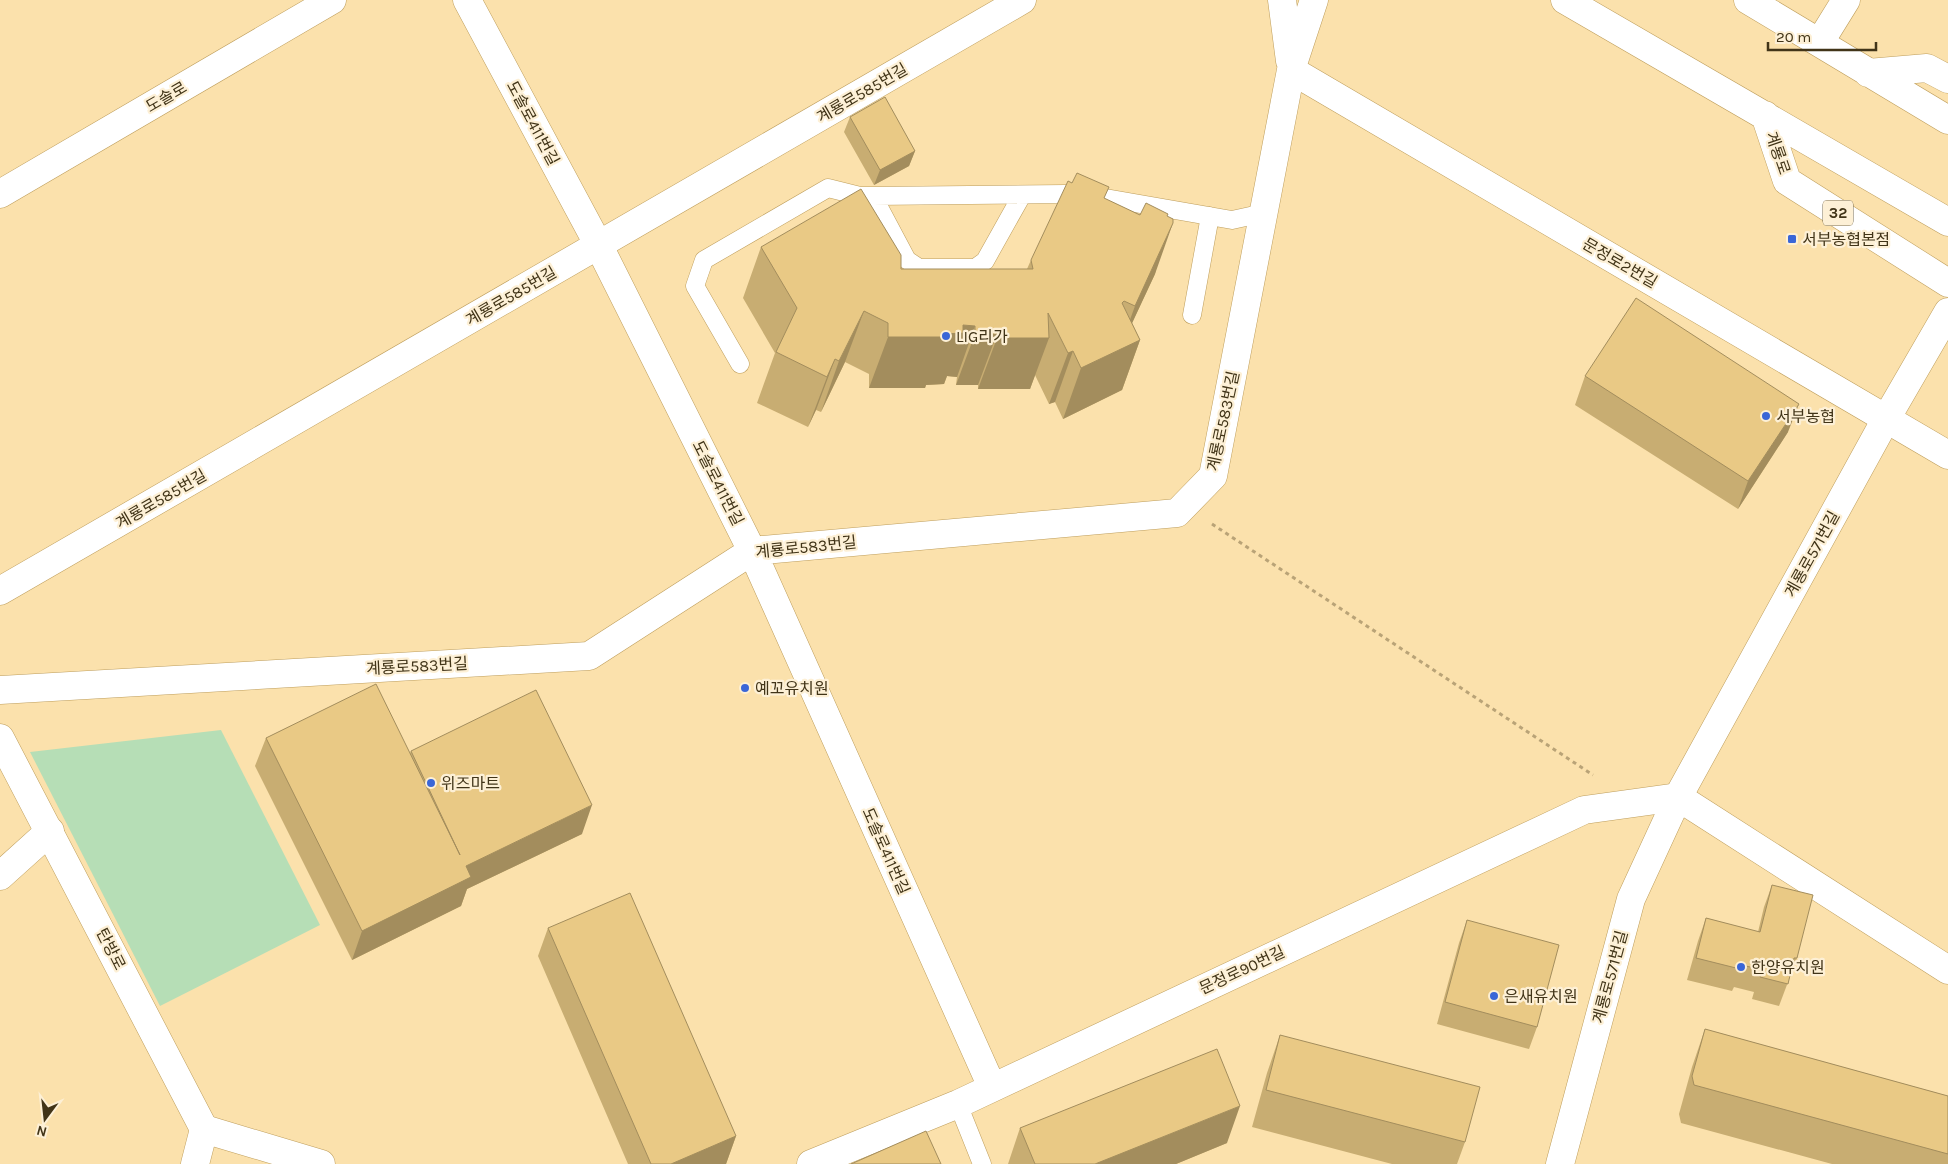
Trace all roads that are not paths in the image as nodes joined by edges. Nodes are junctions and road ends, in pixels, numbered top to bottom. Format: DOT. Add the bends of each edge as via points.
graph roads {
  1 [pos="332,0"];
  2 [pos="468,0"];
  3 [pos="1022,0"];
  4 [pos="1282,0"];
  5 [pos="1314,0"];
  6 [pos="1565,0"];
  7 [pos="1748,0"];
  8 [pos="1846,0"];
  9 [pos="1820,42"];
  10 [pos="1291,70"];
  11 [pos="1868,72"];
  12 [pos="1948,79"];
  13 [pos="1765,115"];
  14 [pos="1948,120"];
  15 [pos="0,194"];
  16 [pos="1022,195"];
  17 [pos="873,196"];
  18 [pos="1264,213"];
  19 [pos="1210,216"];
  20 [pos="1948,222"];
  21 [pos="599,246"];
  22 [pos="1948,283"];
  23 [pos="1948,312"];
  24 [pos="1192,315"];
  25 [pos="740,364"];
  26 [pos="1886,419"];
  27 [pos="1948,456"];
  28 [pos="752,551"];
  29 [pos="0,591"];
  30 [pos="0,690"];
  31 [pos="0,738"];
  32 [pos="1678,797"];
  33 [pos="50,831"];
  34 [pos="0,876"];
  35 [pos="1948,970"];
  36 [pos="992,1088"];
  37 [pos="958,1104"];
  38 [pos="204,1129"];
  39 [pos="195,1164"];
  40 [pos="320,1164"];
  41 [pos="811,1164"];
  42 [pos="982,1164"];
  43 [pos="1560,1164"];
  1 -- 15 [label="street, 도솔로"];
  2 -- 21 [label="street, 도솔로411번길"];
  3 -- 21 [label="street, 계룡로585번길"];
  4 -- 10 [label="street, 계룡로583번길"];
  5 -- 10 [label="street, 계룡로583번길"];
  6 -- 13 [label="street, 계룡로"];
  7 -- 9 [label="street"];
  8 -- 9 [label="street"];
  9 -- 11 [label="street"];
  10 -- 18 [label="street, 계룡로583번길"];
  10 -- 26 [label="street, 문정로2번길"];
  11 -- 12 [label="street" via="1927,68"];
  11 -- 14 [label="street"];
  13 -- 20 [label="street, 계룡로"];
  13 -- 22 [label="street, 계룡로 / 32" via="1787,181"];
  16 -- 17 [label="lane"];
  16 -- 17 [label="lane" via="985,261 975,268 919,268 907,260"];
  16 -- 19 [label="lane" via="1094,196"];
  17 -- 25 [label="lane" via="828,188 704,260 695,286"];
  18 -- 19 [label="lane" via="1232,220"];
  18 -- 28 [label="street, 계룡로583번길" via="1213,476 1177,513"];
  19 -- 24 [label="lane"];
  21 -- 28 [label="street, 도솔로411번길"];
  21 -- 29 [label="street, 계룡로585번길"];
  23 -- 26 [label="street, 계룡로571번길"];
  26 -- 27 [label="street, 문정로2번길"];
  26 -- 32 [label="street, 계룡로571번길"];
  28 -- 30 [label="street, 계룡로583번길" via="589,656"];
  28 -- 36 [label="street, 도솔로411번길"];
  31 -- 33 [label="street, 탄방로"];
  32 -- 35 [label="street"];
  32 -- 36 [label="street, 문정로90번길" via="1584,810"];
  32 -- 43 [label="street, 계룡로571번길" via="1631,899"];
  33 -- 34 [label="street"];
  33 -- 38 [label="street, 탄방로"];
  36 -- 37 [label="street, 문정로90번길"];
  37 -- 41 [label="street, 문정로90번길"];
  37 -- 42 [label="lane"];
  38 -- 39 [label="street"];
  38 -- 40 [label="street"];
}
